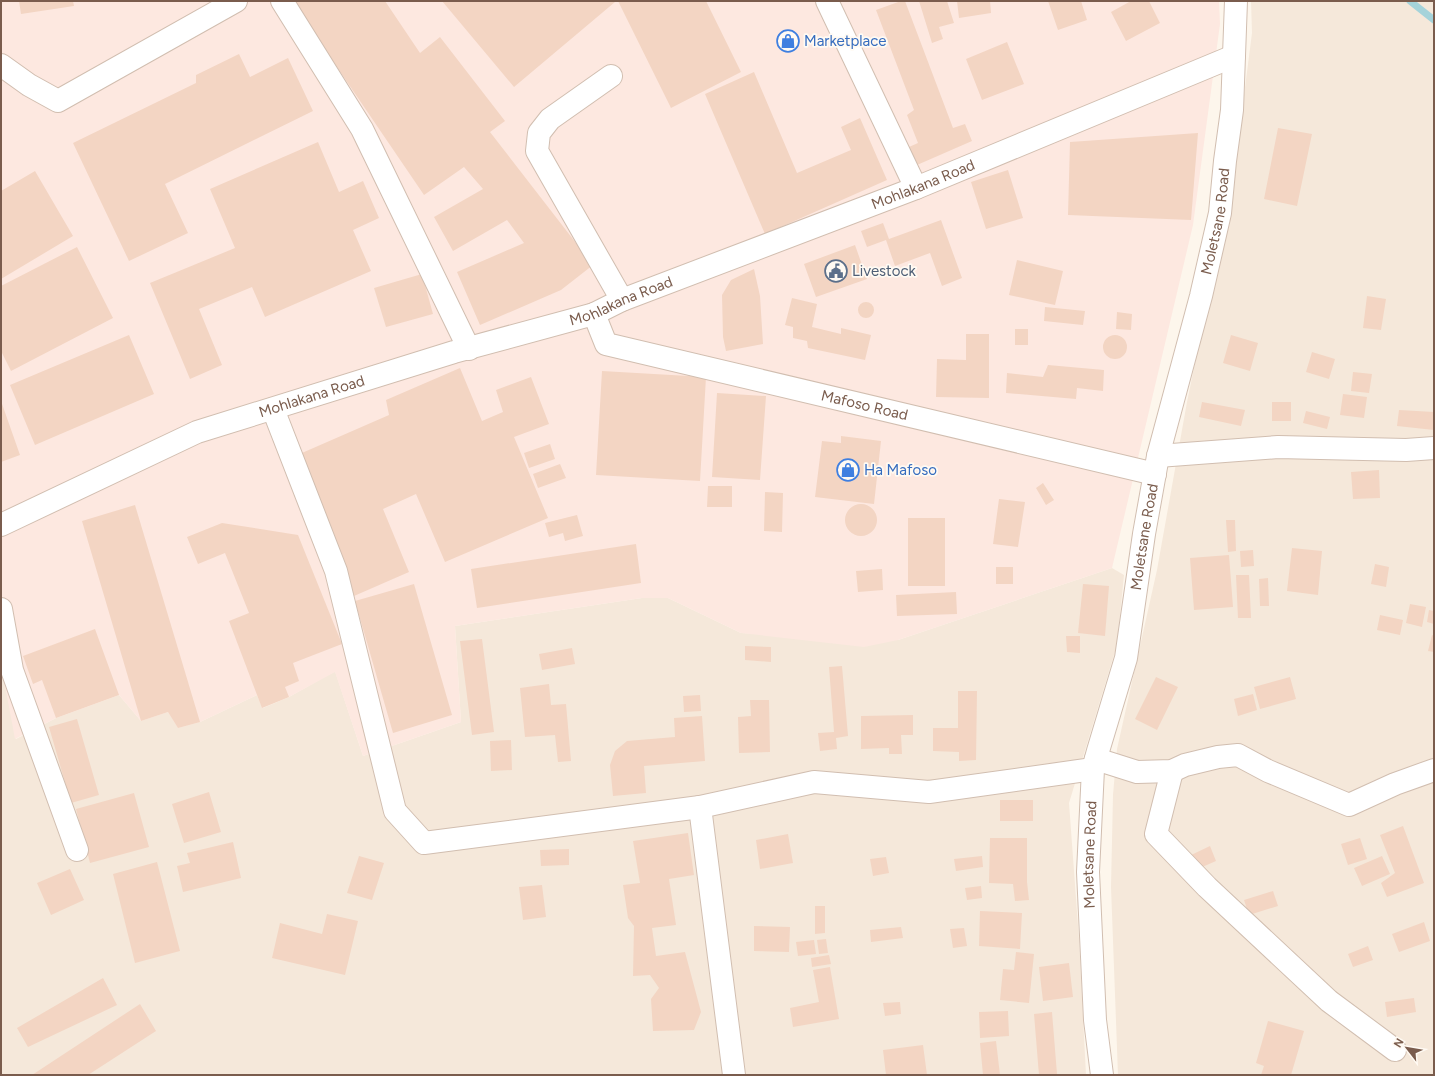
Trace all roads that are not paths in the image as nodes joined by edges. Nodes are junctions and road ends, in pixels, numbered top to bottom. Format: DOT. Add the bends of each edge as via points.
graph roads {
  1 [pos="236,1"];
  2 [pos="282,1"];
  3 [pos="826,1"];
  4 [pos="1236,1"];
  5 [pos="1234,56"];
  6 [pos="1,65"];
  7 [pos="611,76"];
  8 [pos="916,188"];
  9 [pos="622,300"];
  10 [pos="594,314"];
  11 [pos="469,348"];
  12 [pos="273,409"];
  13 [pos="1434,448"];
  14 [pos="1157,465"];
  15 [pos="1,525"];
  16 [pos="1,609"];
  17 [pos="1094,764"];
  18 [pos="1434,770"];
  19 [pos="1172,771"];
  20 [pos="700,807"];
  21 [pos="77,850"];
  22 [pos="1395,1050"];
  23 [pos="734,1075"];
  24 [pos="1102,1075"];
  1 -- 6 [label="street" via="58,101"];
  2 -- 11 [label="street" via="362,129"];
  3 -- 8 [label="street"];
  4 -- 5 [label="street, Moletsane Road"];
  5 -- 8 [label="street, Mohlakana Road"];
  5 -- 14 [label="street, Moletsane Road" via="1232,110 1220,213"];
  7 -- 9 [label="street" via="550,119 539,134 537,151"];
  8 -- 9 [label="street, Mohlakana Road"];
  9 -- 10 [label="street, Mohlakana Road"];
  10 -- 11 [label="street, Mohlakana Road"];
  10 -- 14 [label="street, Mafoso Road" via="606,344"];
  11 -- 12 [label="street, Mohlakana Road"];
  12 -- 15 [label="street, Mohlakana Road" via="197,432"];
  12 -- 20 [label="street" via="336,571 395,810 424,843"];
  13 -- 14 [label="street" via="1406,450 1278,447"];
  14 -- 17 [label="street, Moletsane Road" via="1126,658"];
  16 -- 21 [label="street" via="12,670"];
  17 -- 19 [label="street" via="1137,772"];
  17 -- 20 [label="street" via="929,792 814,782"];
  17 -- 24 [label="street, Moletsane Road" via="1088,872 1095,1020"];
  18 -- 19 [label="street" via="1349,805 1268,771 1238,755 1218,757"];
  19 -- 22 [label="street" via="1156,834 1208,887 1329,1001"];
  20 -- 23 [label="street"];
}
